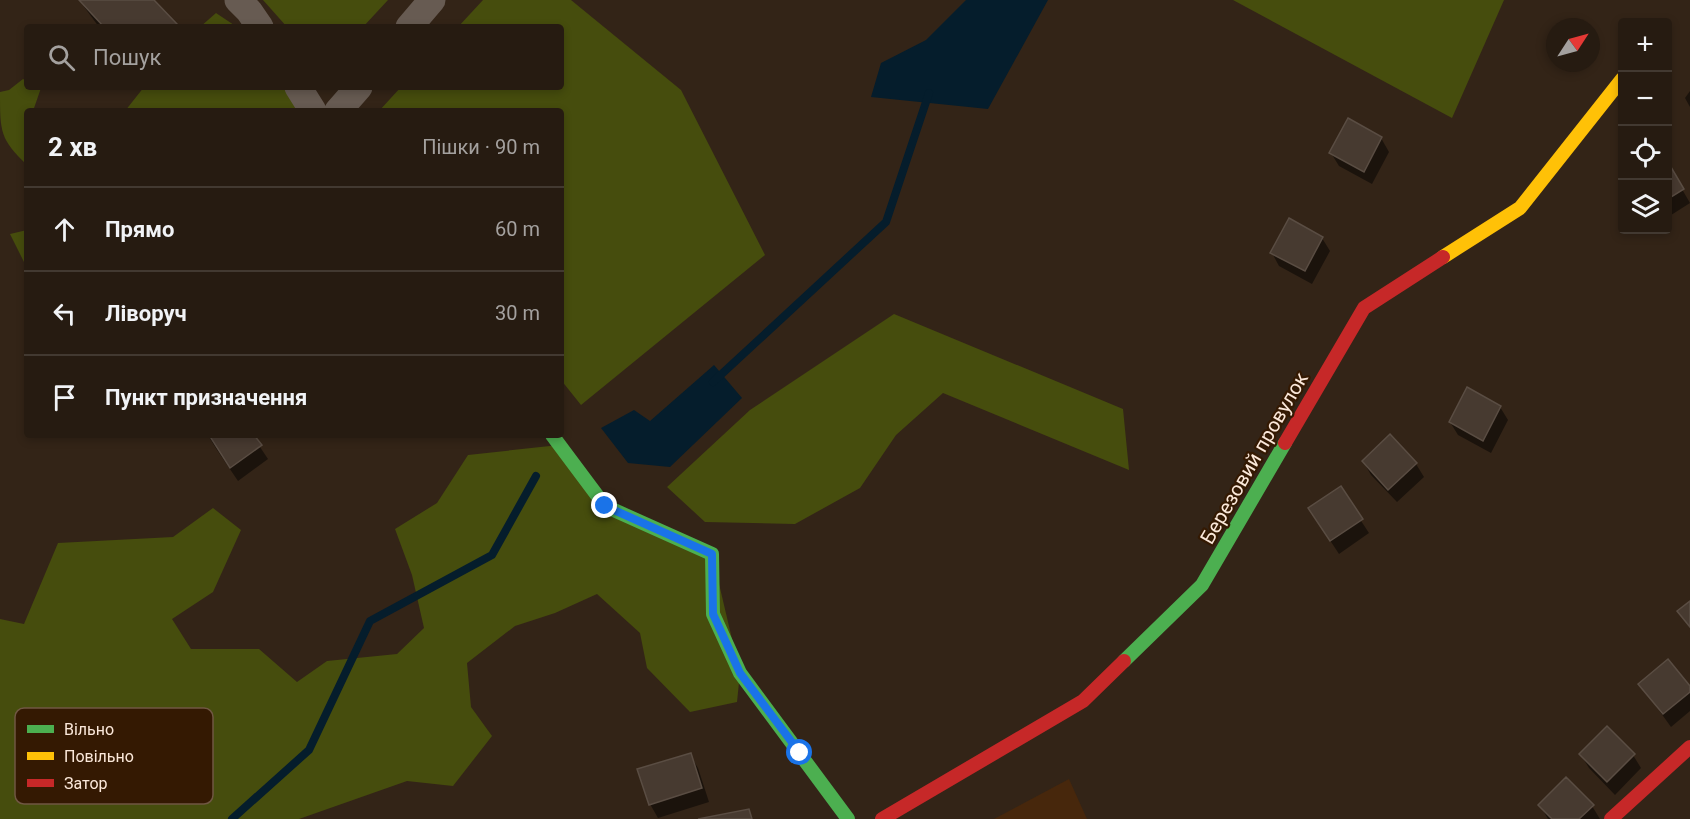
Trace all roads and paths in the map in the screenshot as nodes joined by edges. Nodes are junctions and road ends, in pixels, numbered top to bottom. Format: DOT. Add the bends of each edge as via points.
graph roads {
  1 [pos="238,0"];
  2 [pos="432,0"];
  3 [pos="258,24"];
  4 [pos="412,24"];
  5 [pos="1618,85"];
  6 [pos="300,90"];
  7 [pos="356,90"];
  8 [pos="311,108"];
  9 [pos="341,108"];
  10 [pos="554,438"];
  11 [pos="1690,747"];
  12 [pos="848,819"];
  13 [pos="882,819"];
  14 [pos="1611,819"];
  1 -- 3 [label="street"];
  2 -- 4 [label="street"];
  5 -- 13 [label="street, Березовий провулок" via="1520,207 1364,308 1202,585 1083,701"];
  6 -- 8 [label="street"];
  7 -- 9 [label="street"];
  10 -- 12 [label="street" via="605,506 712,554 713,614 740,673"];
  11 -- 14 [label="street"];
}
